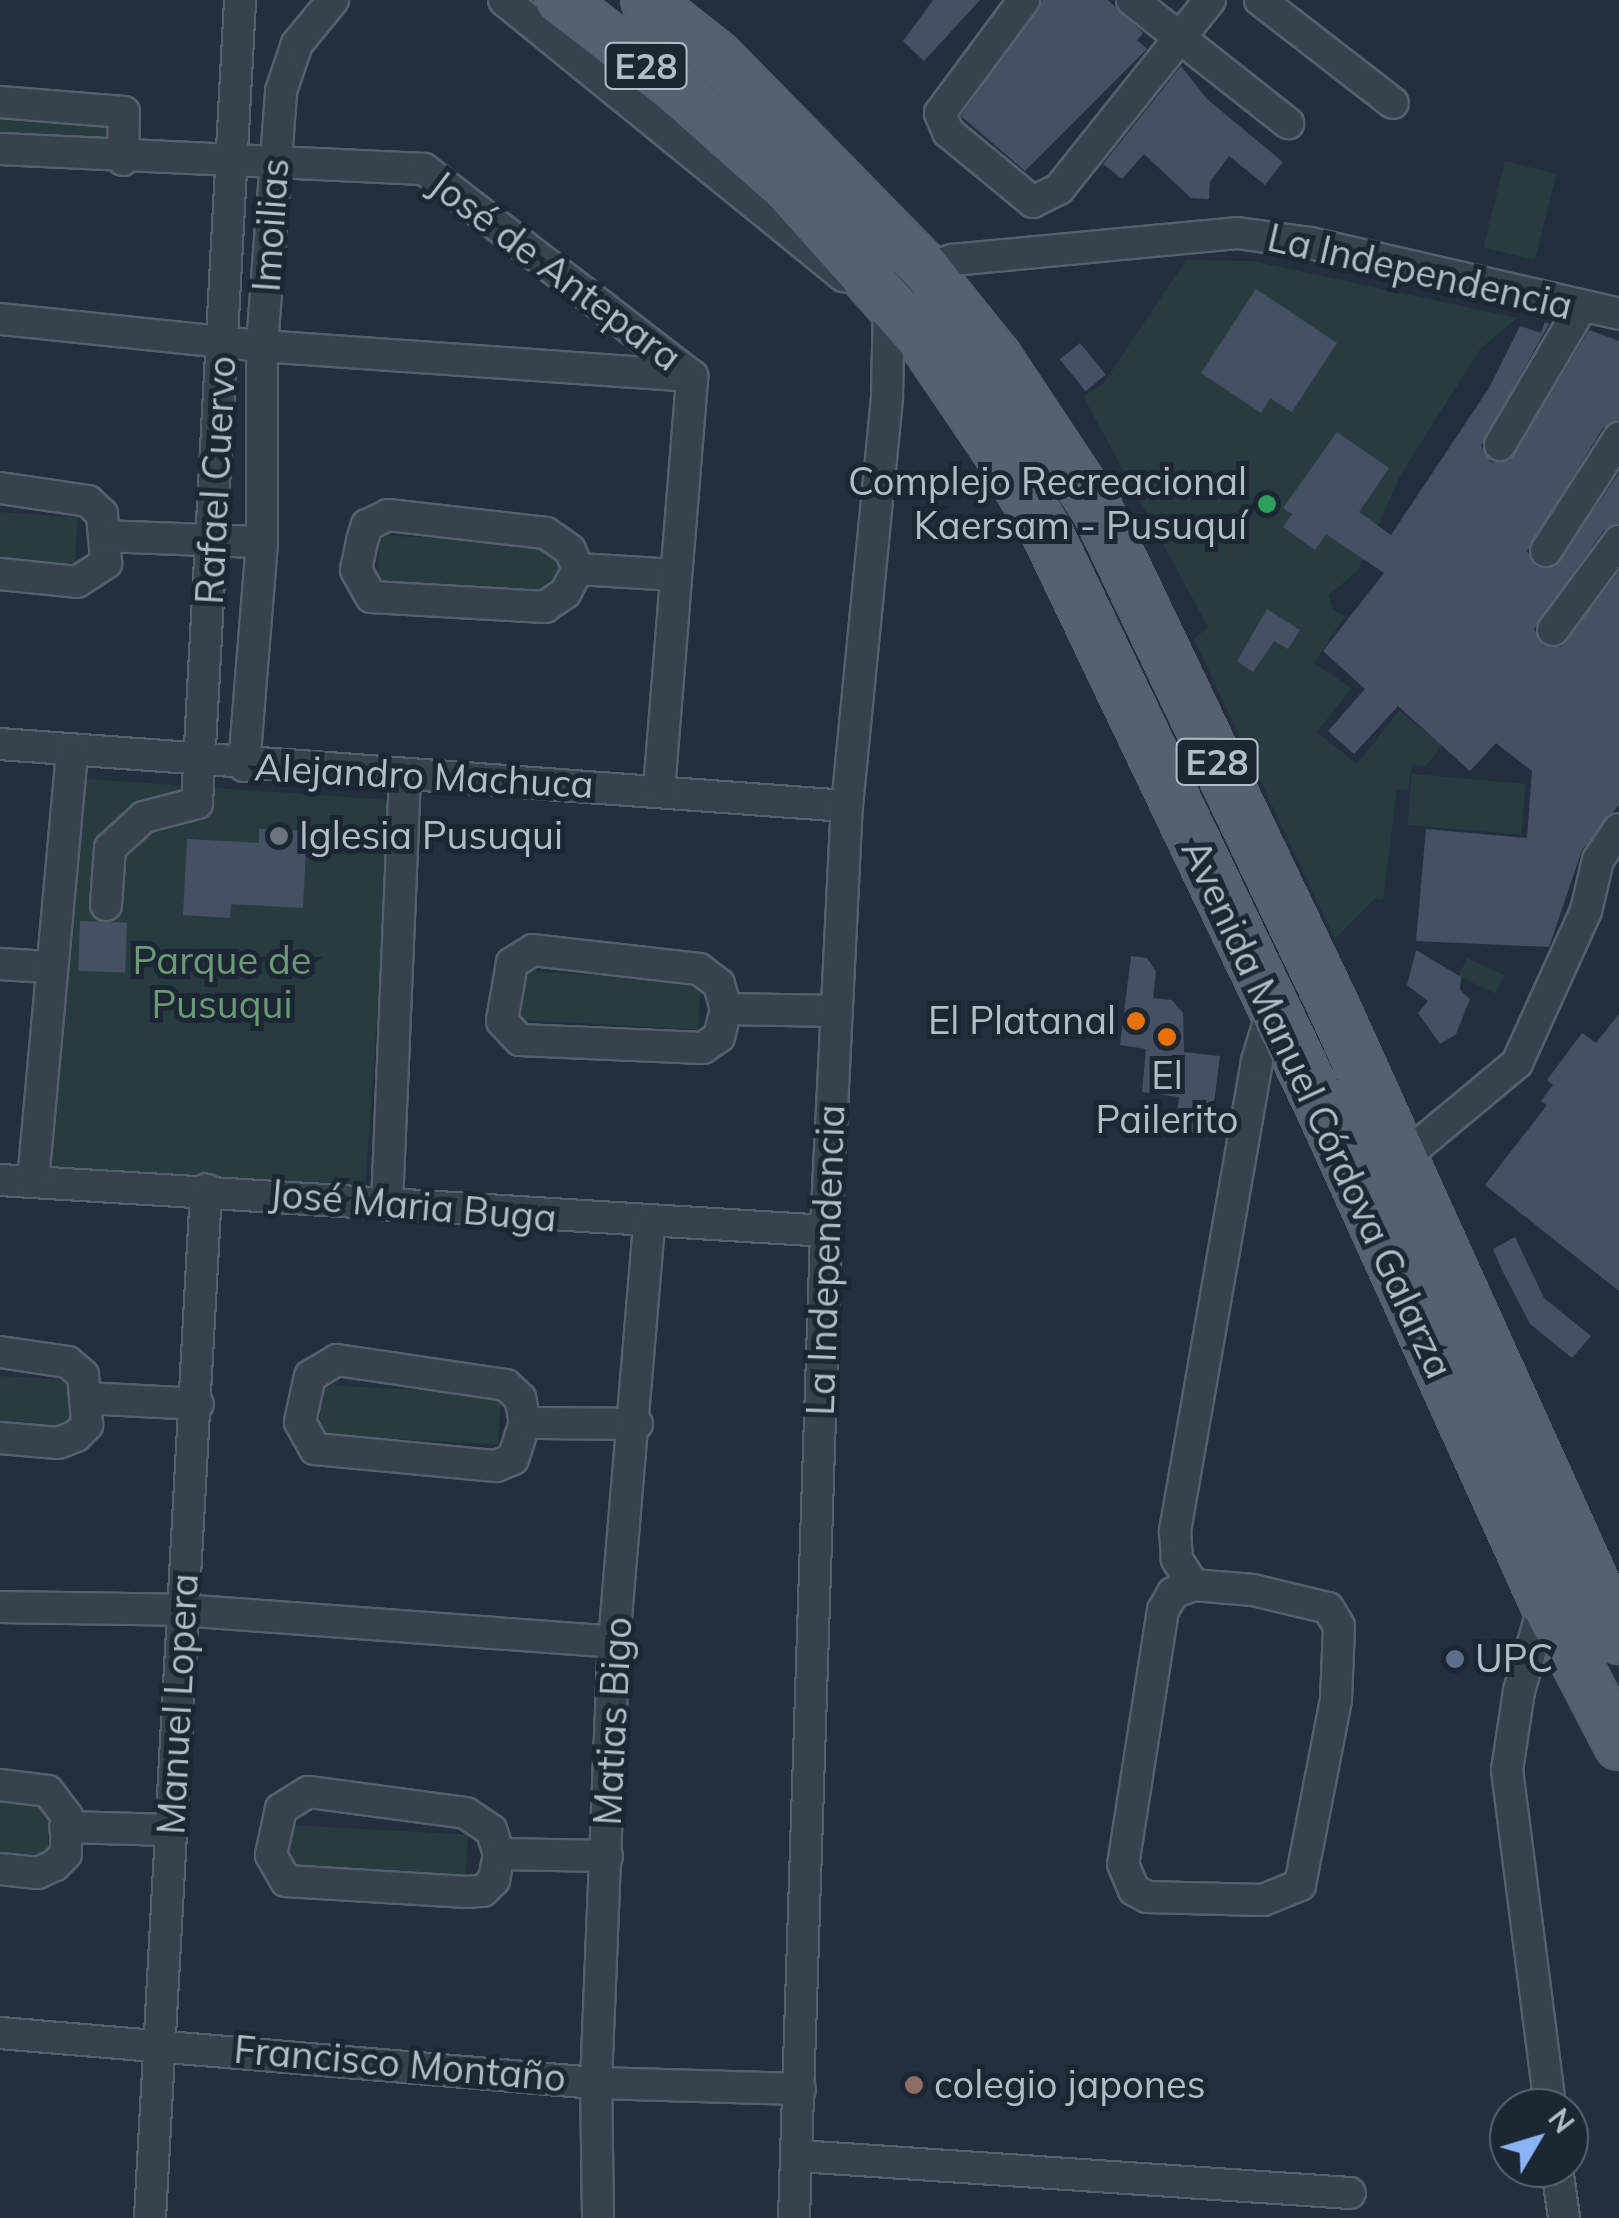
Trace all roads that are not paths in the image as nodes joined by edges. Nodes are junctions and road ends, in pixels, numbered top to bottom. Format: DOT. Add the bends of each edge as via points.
graph roads {
  1 [pos="240,0"];
  2 [pos="333,0"];
  3 [pos="504,0"];
  4 [pos="560,0"];
  5 [pos="646,0"];
  6 [pos="1024,0"];
  7 [pos="1132,0"];
  8 [pos="1210,0"];
  9 [pos="1260,0"];
  10 [pos="1183,38"];
  11 [pos="0,102"];
  12 [pos="1393,103"];
  13 [pos="1288,122"];
  14 [pos="0,149"];
  15 [pos="123,160"];
  16 [pos="234,162"];
  17 [pos="276,165"];
  18 [pos="923,266"];
  19 [pos="890,304"];
  20 [pos="1580,309"];
  21 [pos="1619,314"];
  22 [pos="0,319"];
  23 [pos="224,343"];
  24 [pos="262,346"];
  25 [pos="692,376"];
  26 [pos="1619,438"];
  27 [pos="1500,445"];
  28 [pos="0,488"];
  29 [pos="104,536"];
  30 [pos="215,541"];
  31 [pos="262,542"];
  32 [pos="1619,542"];
  33 [pos="1546,551"];
  34 [pos="578,568"];
  35 [pos="0,574"];
  36 [pos="676,575"];
  37 [pos="1554,630"];
  38 [pos="0,744"];
  39 [pos="72,750"];
  40 [pos="198,763"];
  41 [pos="244,766"];
  42 [pos="405,776"];
  43 [pos="659,790"];
  44 [pos="847,806"];
  45 [pos="1619,829"];
  46 [pos="106,905"];
  47 [pos="0,964"];
  48 [pos="49,967"];
  49 [pos="726,1010"];
  50 [pos="837,1012"];
  51 [pos="1272,1012"];
  52 [pos="1403,1158"];
  53 [pos="0,1180"];
  54 [pos="33,1181"];
  55 [pos="206,1190"];
  56 [pos="387,1205"];
  57 [pos="649,1225"];
  58 [pos="826,1231"];
  59 [pos="0,1352"];
  60 [pos="85,1398"];
  61 [pos="198,1404"];
  62 [pos="526,1423"];
  63 [pos="637,1424"];
  64 [pos="0,1438"];
  65 [pos="1193,1585"];
  66 [pos="1544,1602"];
  67 [pos="0,1607"];
  68 [pos="181,1610"];
  69 [pos="1619,1639"];
  70 [pos="614,1642"];
  71 [pos="1619,1744"];
  72 [pos="0,1785"];
  73 [pos="64,1827"];
  74 [pos="172,1830"];
  75 [pos="499,1854"];
  76 [pos="607,1856"];
  77 [pos="0,1869"];
  78 [pos="0,2033"];
  79 [pos="160,2042"];
  80 [pos="596,2083"];
  81 [pos="1547,2088"];
  82 [pos="800,2089"];
  83 [pos="799,2156"];
  84 [pos="1560,2188"];
  85 [pos="1350,2192"];
  86 [pos="150,2218"];
  87 [pos="598,2218"];
  88 [pos="794,2218"];
  89 [pos="1564,2218"];
  1 -- 16 [label="street, Rafael Cuervo"];
  2 -- 17 [label="street, Imoilias" via="309,23 284,72"];
  3 -- 19 [label="street" via="834,270"];
  4 -- 19 [label="main road, Avenida Manuel Córdova Galarza / E28" via="788,188"];
  5 -- 18 [label="main road, Avenida Manuel Córdova Galarza / E28" via="718,57"];
  6 -- 10 [label="street" via="940,113 948,132 1033,202 1059,190"];
  7 -- 10 [label="street"];
  8 -- 10 [label="street"];
  9 -- 12 [label="street"];
  10 -- 13 [label="street"];
  11 -- 15 [label="street" via="124,112"];
  14 -- 15 [label="street, José de Antepara"];
  15 -- 16 [label="street, José de Antepara"];
  16 -- 17 [label="street, José de Antepara"];
  16 -- 23 [label="street, Rafael Cuervo"];
  17 -- 24 [label="street, Imoilias"];
  17 -- 25 [label="street, José de Antepara" via="424,168"];
  18 -- 19 [label="street"];
  18 -- 20 [label="street, La Independencia" via="1060,246 1237,233 1310,243"];
  18 -- 52 [label="main road, Avenida Manuel Córdova Galarza / E28" via="997,358 1097,509"];
  19 -- 44 [label="street, La Independencia"];
  19 -- 51 [label="main road, Avenida Manuel Córdova Galarza / E28" via="964,400 1048,534"];
  20 -- 21 [label="street, La Independencia"];
  20 -- 27 [label="street"];
  22 -- 23 [label="street"];
  23 -- 24 [label="street"];
  23 -- 30 [label="street, Rafael Cuervo"];
  24 -- 25 [label="street"];
  24 -- 31 [label="street, Imoilias"];
  25 -- 36 [label="street, José de Antepara"];
  26 -- 33 [label="street"];
  28 -- 29 [label="street" via="88,501 102,514"];
  29 -- 30 [label="street"];
  29 -- 35 [label="street" via="106,563 77,582"];
  30 -- 31 [label="street"];
  30 -- 40 [label="street, Rafael Cuervo"];
  31 -- 41 [label="street, Imoilias"];
  32 -- 37 [label="street"];
  34 -- 34 [label="street" via="558,538 534,530 416,515 367,525 356,570 372,596 545,607 565,593"];
  34 -- 36 [label="street"];
  36 -- 43 [label="street, José de Antepara"];
  38 -- 39 [label="street, Alejandro Machuca"];
  39 -- 40 [label="street, Alejandro Machuca"];
  39 -- 48 [label="street"];
  40 -- 41 [label="street, Alejandro Machuca"];
  40 -- 46 [label="street, Rafael Cuervo" via="197,803 144,817 110,848"];
  41 -- 42 [label="street, Alejandro Machuca"];
  42 -- 43 [label="street, Alejandro Machuca"];
  42 -- 56 [label="street"];
  43 -- 44 [label="street, Alejandro Machuca"];
  44 -- 50 [label="street, La Independencia"];
  45 -- 52 [label="street" via="1598,860 1586,912 1518,1063"];
  47 -- 48 [label="street"];
  48 -- 54 [label="street"];
  49 -- 49 [label="street" via="719,984 699,968 561,951 521,954 506,980 502,1021 520,1040 703,1048 718,1037"];
  49 -- 50 [label="street"];
  50 -- 58 [label="street, La Independencia"];
  51 -- 65 [label="street" via="1184,1457 1175,1531 1178,1560"];
  51 -- 66 [label="main road, Avenida Manuel Córdova Galarza / E28"];
  52 -- 69 [label="main road, Avenida Manuel Córdova Galarza / E28"];
  53 -- 54 [label="street, José Maria Buga"];
  54 -- 55 [label="street, José Maria Buga"];
  55 -- 56 [label="street, José Maria Buga"];
  55 -- 61 [label="street, Manuel Lopera"];
  56 -- 57 [label="street, José Maria Buga"];
  57 -- 58 [label="street, José Maria Buga"];
  57 -- 63 [label="street, Matias Bigo"];
  58 -- 82 [label="street, La Independencia"];
  59 -- 60 [label="street" via="68,1362 83,1375"];
  60 -- 61 [label="street"];
  60 -- 64 [label="street" via="87,1425 76,1436 58,1443"];
  61 -- 68 [label="street, Manuel Lopera"];
  62 -- 62 [label="street" via="520,1398 495,1381 338,1360 318,1366 300,1422 316,1449 496,1466 513,1458"];
  62 -- 63 [label="street"];
  63 -- 70 [label="street, Matias Bigo"];
  65 -- 65 [label="street" via="1328,1608 1340,1626 1336,1699 1300,1885 1262,1900 1147,1897 1134,1890 1123,1864 1163,1610 1173,1593"];
  66 -- 71 [label="main road, Avenida Manuel Córdova Galarza / E28"];
  66 -- 81 [label="street" via="1507,1774"];
  67 -- 68 [label="street"];
  68 -- 70 [label="street"];
  68 -- 74 [label="street, Manuel Lopera"];
  70 -- 76 [label="street, Matias Bigo"];
  72 -- 73 [label="street" via="48,1792 62,1804"];
  73 -- 74 [label="street"];
  73 -- 77 [label="street" via="66,1854 55,1865 38,1873"];
  74 -- 79 [label="street, Manuel Lopera"];
  75 -- 75 [label="street" via="491,1830 466,1813 308,1792 289,1799 271,1854 286,1881 484,1891 494,1880"];
  75 -- 76 [label="street"];
  76 -- 80 [label="street, Matias Bigo"];
  78 -- 79 [label="street, Francisco Montaño"];
  79 -- 80 [label="street, Francisco Montaño"];
  79 -- 86 [label="street, Manuel Lopera"];
  80 -- 82 [label="street, Francisco Montaño"];
  80 -- 87 [label="street, Matias Bigo"];
  82 -- 83 [label="street, La Independencia"];
  83 -- 85 [label="street"];
  83 -- 88 [label="street, La Independencia"];
  84 -- 89 [label="street"];
}
